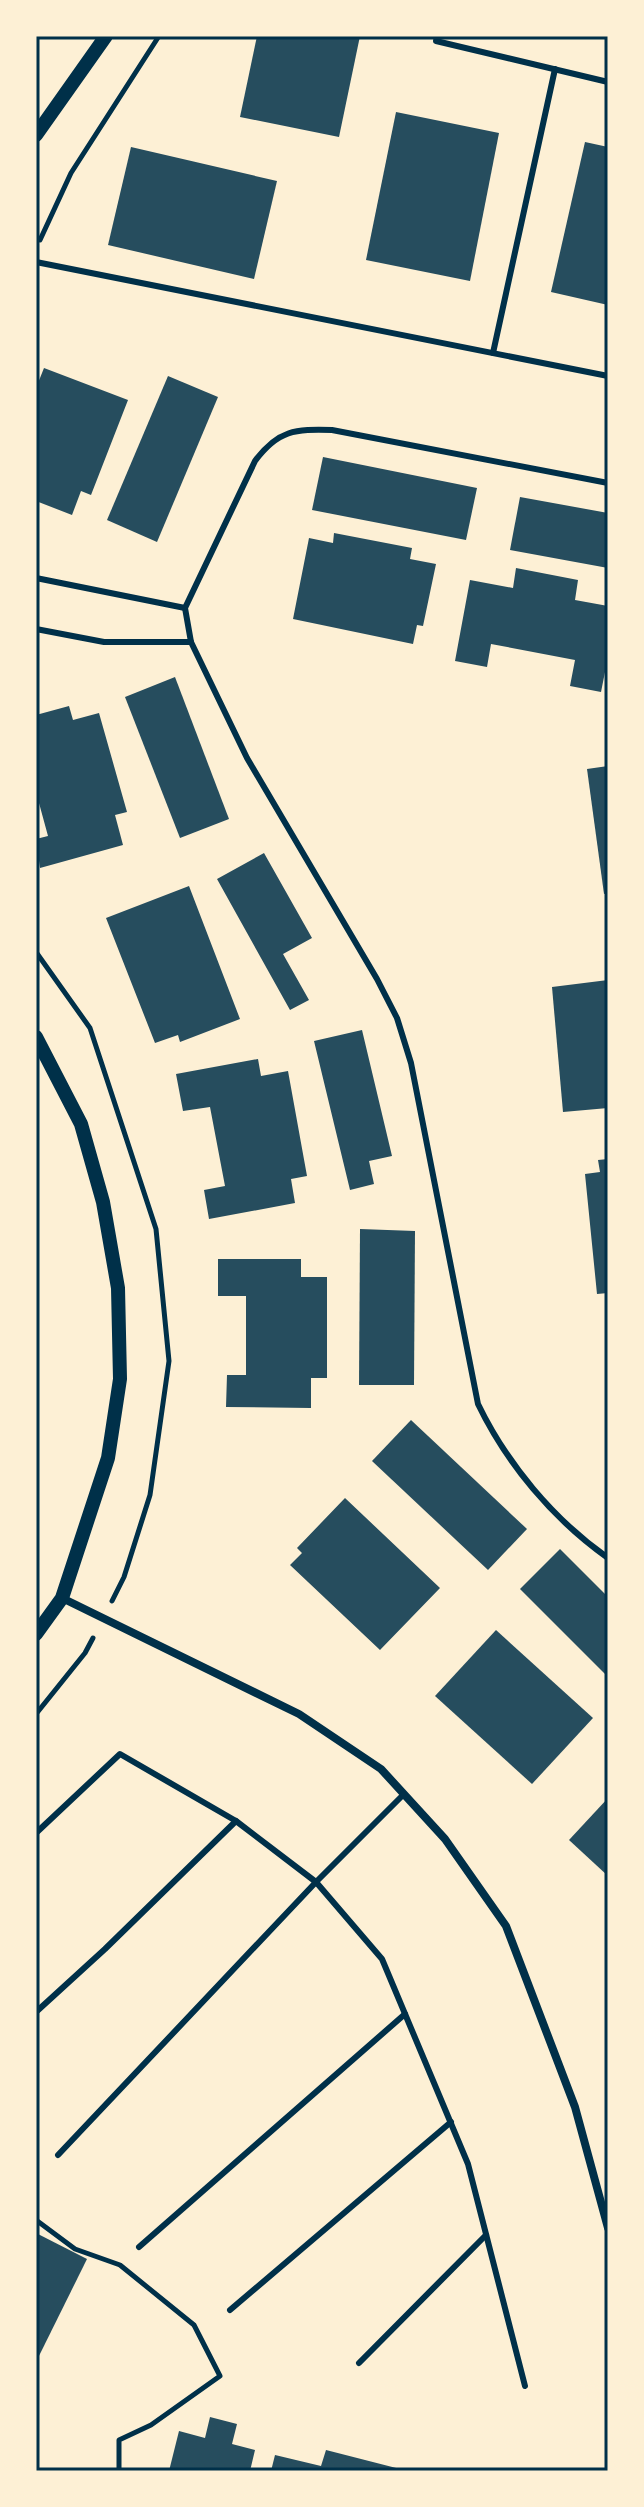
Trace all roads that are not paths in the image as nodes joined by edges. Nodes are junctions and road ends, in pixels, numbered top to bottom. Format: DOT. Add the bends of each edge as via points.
graph roads {
  1 [pos="106,36"];
  2 [pos="437,36"];
  3 [pos="555,69"];
  4 [pos="608,82"];
  5 [pos="36,135"];
  6 [pos="36,262"];
  7 [pos="493,353"];
  8 [pos="608,376"];
  9 [pos="608,483"];
  10 [pos="36,578"];
  11 [pos="185,608"];
  12 [pos="36,629"];
  13 [pos="191,642"];
  14 [pos="36,1037"];
  15 [pos="608,1558"];
  16 [pos="62,1598"];
  17 [pos="36,1634"];
  18 [pos="404,1794"];
  19 [pos="236,1821"];
  20 [pos="36,1833"];
  21 [pos="316,1882"];
  22 [pos="36,2012"];
  23 [pos="405,2014"];
  24 [pos="451,2122"];
  25 [pos="58,2155"];
  26 [pos="608,2228"];
  27 [pos="486,2235"];
  28 [pos="139,2247"];
  29 [pos="230,2310"];
  30 [pos="359,2363"];
  31 [pos="525,2386"];
  1 -- 5 [label="street"];
  2 -- 3 [label="lane" via="436,41"];
  3 -- 4 [label="lane"];
  3 -- 7 [label="lane"];
  6 -- 7 [label="lane"];
  7 -- 8 [label="lane"];
  9 -- 11 [label="lane" via="332,430 287,432 269,442 255,461"];
  10 -- 11 [label="lane"];
  11 -- 13 [label="lane"];
  12 -- 13 [label="lane" via="104,642"];
  13 -- 15 [label="lane" via="247,758 397,1018 411,1063 478,1404 496,1441 527,1482 587,1544"];
  14 -- 16 [label="street" via="81,1124 103,1202 118,1288 120,1379 108,1458"];
  16 -- 17 [label="street"];
  16 -- 18 [label="street" via="299,1714 381,1769"];
  18 -- 21 [label="lane"];
  18 -- 26 [label="street" via="445,1839 506,1926 575,2107"];
  19 -- 20 [label="lane" via="120,1754"];
  19 -- 21 [label="lane"];
  19 -- 22 [label="lane"];
  21 -- 23 [label="lane" via="382,1959"];
  21 -- 25 [label="lane"];
  23 -- 24 [label="lane"];
  23 -- 28 [label="lane"];
  24 -- 27 [label="lane"];
  24 -- 29 [label="lane"];
  27 -- 30 [label="lane"];
  27 -- 31 [label="lane"];
}
